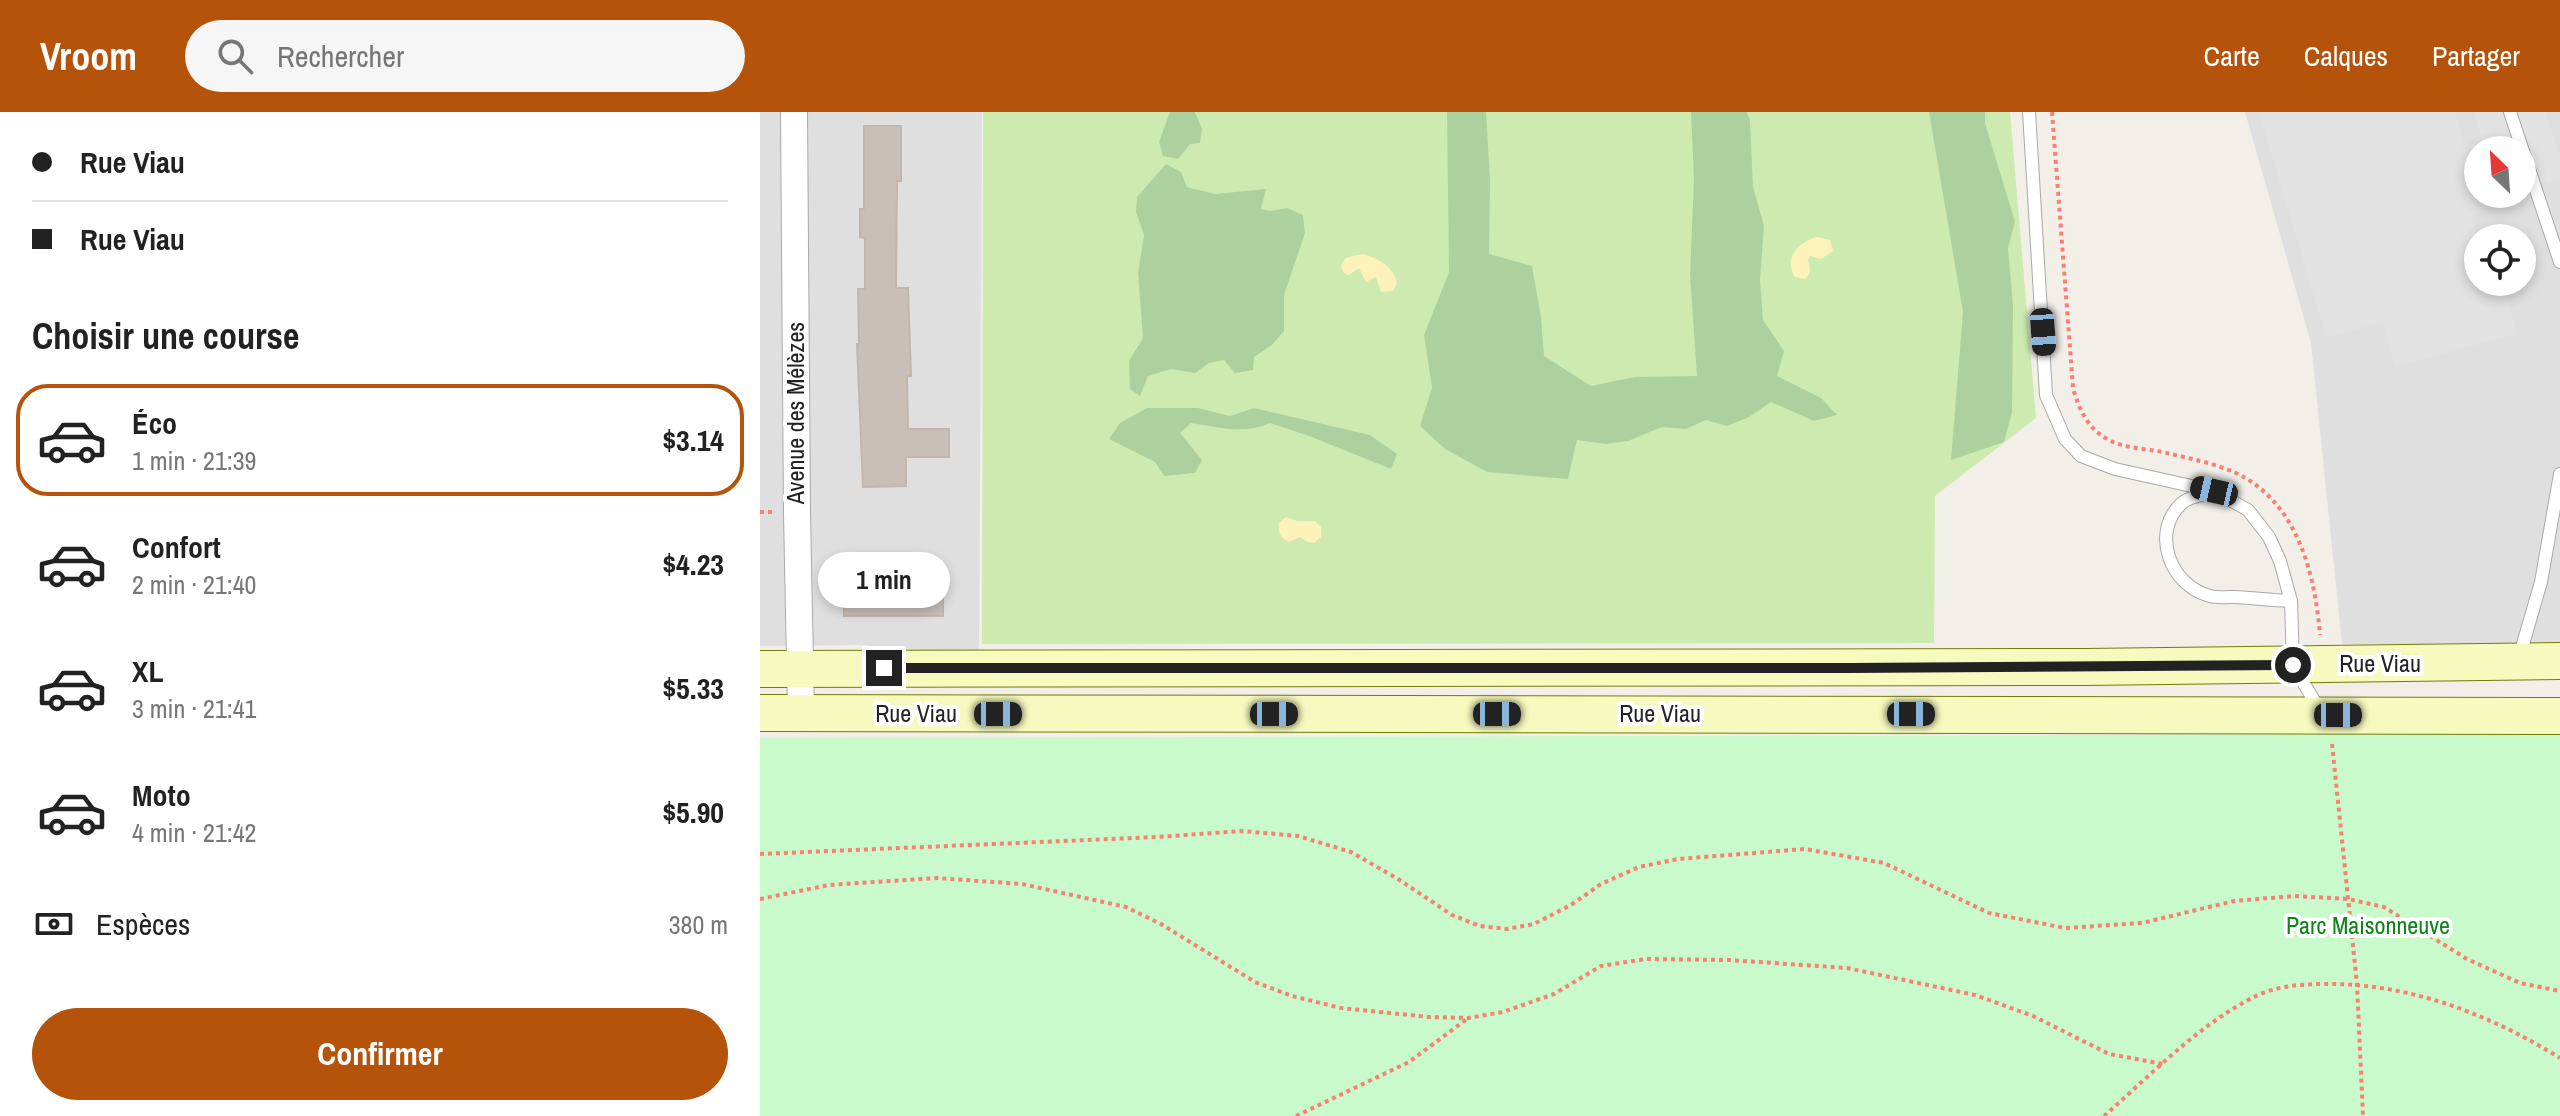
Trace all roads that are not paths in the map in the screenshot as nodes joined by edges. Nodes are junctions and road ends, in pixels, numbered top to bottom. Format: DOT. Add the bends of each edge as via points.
graph roads {
  1 [pos="794,112"];
  2 [pos="2029,112"];
  3 [pos="2510,112"];
  4 [pos="2560,262"];
  5 [pos="2560,474"];
  6 [pos="2214,491"];
  7 [pos="2291,601"];
  8 [pos="2513,660"];
  9 [pos="2560,661"];
  10 [pos="2293,665"];
  11 [pos="800,668"];
  12 [pos="760,669"];
  13 [pos="760,713"];
  14 [pos="801,713"];
  15 [pos="2560,716"];
  16 [pos="2326,724"];
  1 -- 11 [label="street, Avenue des Mélèzes"];
  2 -- 6 [label="lane" via="2046,395 2065,439 2081,456 2115,469"];
  3 -- 4 [label="lane"];
  5 -- 8 [label="lane" via="2541,582 2521,651"];
  6 -- 7 [label="lane" via="2248,510 2269,537"];
  6 -- 7 [label="lane" via="2184,501 2172,516 2165,531 2174,569 2187,585 2210,596"];
  7 -- 10 [label="lane"];
  8 -- 9 [label="main road, Rue Viau"];
  8 -- 10 [label="main road, Rue Viau"];
  10 -- 11 [label="main road, Rue Viau"];
  10 -- 16 [label="lane"];
  11 -- 12 [label="main road, Rue Viau"];
  11 -- 14 [label="street, Avenue des Mélèzes"];
  13 -- 14 [label="main road, Rue Viau"];
  14 -- 16 [label="main road, Rue Viau"];
  15 -- 16 [label="main road, Rue Viau"];
}
